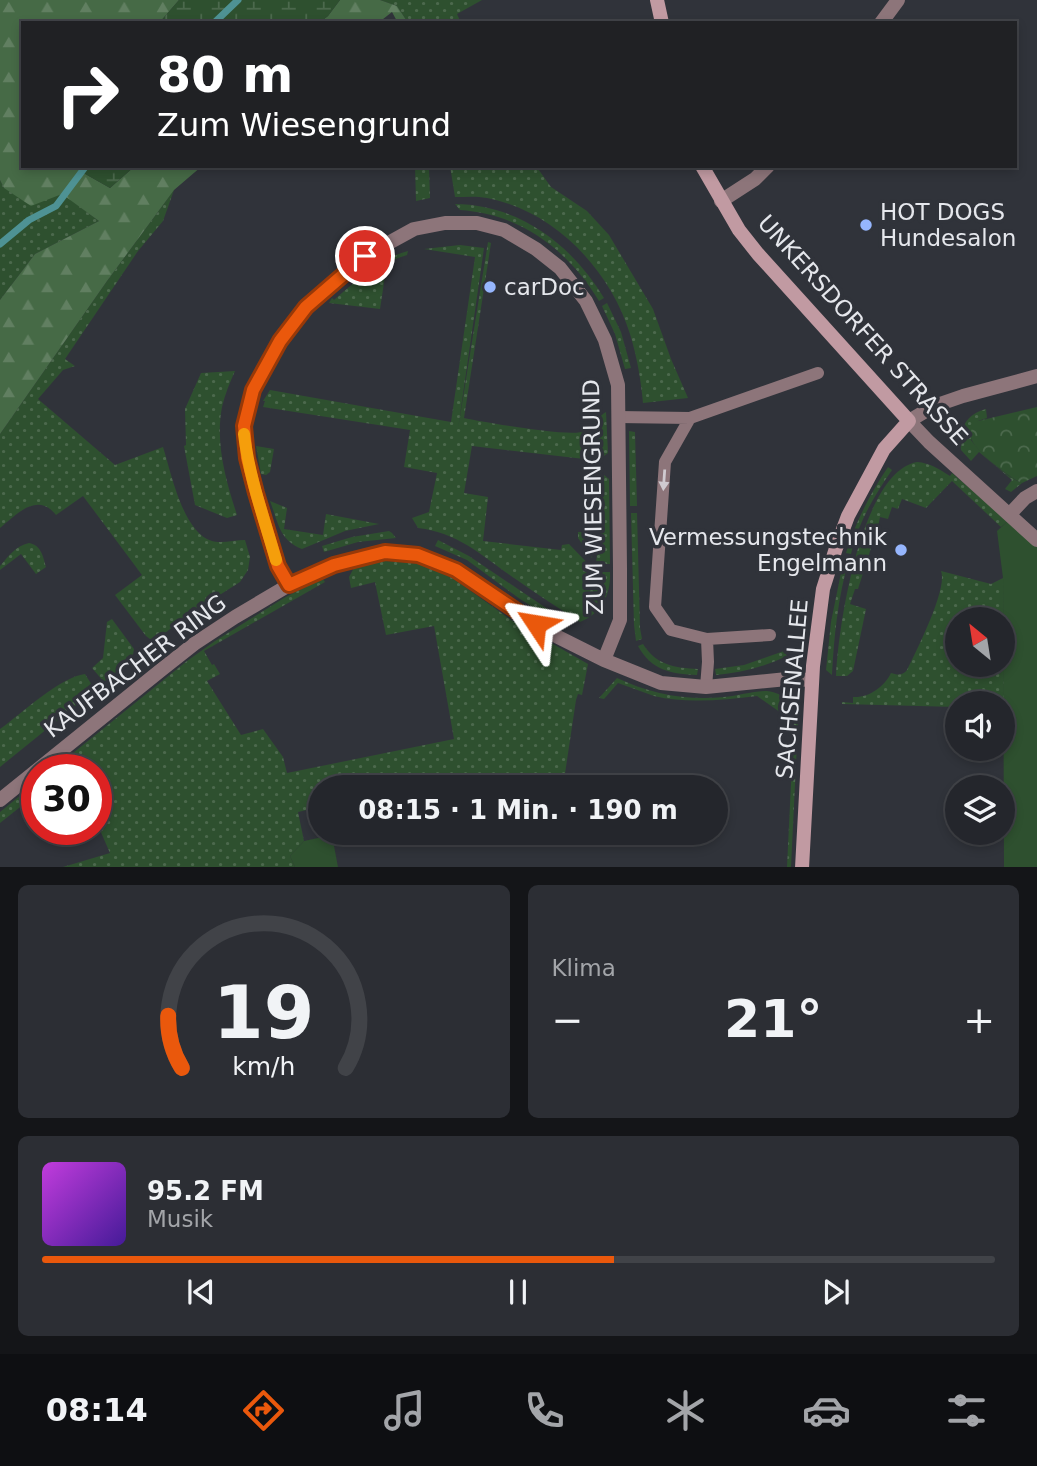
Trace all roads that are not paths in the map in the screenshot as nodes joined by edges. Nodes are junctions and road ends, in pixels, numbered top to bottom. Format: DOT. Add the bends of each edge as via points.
graph roads {
  1 [pos="657,0"];
  2 [pos="898,0"];
  3 [pos="662,21"];
  4 [pos="882,21"];
  5 [pos="703,168"];
  6 [pos="766,168"];
  7 [pos="721,201"];
  8 [pos="818,373"];
  9 [pos="1037,376"];
  10 [pos="618,417"];
  11 [pos="690,418"];
  12 [pos="909,421"];
  13 [pos="1037,491"];
  14 [pos="1010,514"];
  15 [pos="1037,540"];
  16 [pos="289,585"];
  17 [pos="770,635"];
  18 [pos="707,639"];
  19 [pos="604,660"];
  20 [pos="812,680"];
  21 [pos="706,687"];
  22 [pos="0,800"];
  23 [pos="802,867"];
  1 -- 3 [label="street"];
  2 -- 4 [label="street"];
  5 -- 7 [label="street, UNKERSDORFER STRASSE"];
  6 -- 7 [label="street"];
  7 -- 12 [label="street, UNKERSDORFER STRASSE" via="758,254"];
  8 -- 11 [label="lane"];
  9 -- 12 [label="street, SACHSENALLEE" via="934,406"];
  10 -- 11 [label="lane"];
  10 -- 16 [label="street, ZUM WIESENGRUND" via="618,385 605,340 586,301 560,268 504,230 477,223 414,229 365,256 306,307 280,341 253,390 244,426 247,458 278,566"];
  10 -- 19 [label="street, ZUM WIESENGRUND" via="620,620"];
  11 -- 18 [label="lane, one-way" via="665,463 654,607 671,630"];
  12 -- 14 [label="street, UNKERSDORFER STRASSE"];
  12 -- 20 [label="street, SACHSENALLEE" via="884,449 840,537 823,589"];
  13 -- 14 [label="street"];
  14 -- 15 [label="street, UNKERSDORFER STRASSE"];
  16 -- 19 [label="street, KAUFBACHER RING" via="334,565 385,552 418,555 456,570 558,637"];
  16 -- 22 [label="street, KAUFBACHER RING" via="194,645"];
  17 -- 18 [label="lane"];
  18 -- 21 [label="lane"];
  19 -- 21 [label="street, KAUFBACHER RING" via="661,683"];
  20 -- 21 [label="street, KAUFBACHER RING"];
  20 -- 23 [label="street, SACHSENALLEE"];
}
